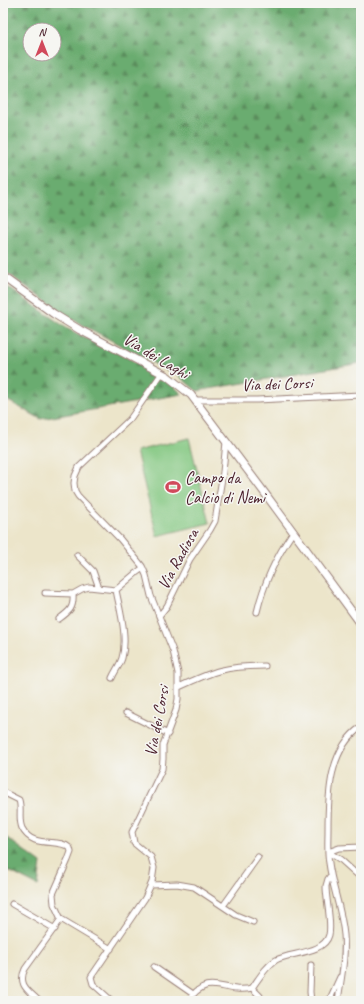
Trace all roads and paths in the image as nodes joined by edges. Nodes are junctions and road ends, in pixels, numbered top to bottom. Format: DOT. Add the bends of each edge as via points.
graph roads {
  1 [pos="3,277"];
  2 [pos="162,373"];
  3 [pos="361,395"];
  4 [pos="195,400"];
  5 [pos="226,442"];
  6 [pos="293,532"];
  7 [pos="77,556"];
  8 [pos="143,568"];
  9 [pos="99,588"];
  10 [pos="116,590"];
  11 [pos="45,593"];
  12 [pos="73,594"];
  13 [pos="257,612"];
  14 [pos="159,616"];
  15 [pos="59,619"];
  16 [pos="361,624"];
  17 [pos="265,666"];
  18 [pos="112,678"];
  19 [pos="179,688"];
  20 [pos="126,713"];
  21 [pos="361,727"];
  22 [pos="168,734"];
  23 [pos="3,792"];
  24 [pos="361,847"];
  25 [pos="328,852"];
  26 [pos="258,857"];
  27 [pos="331,875"];
  28 [pos="361,878"];
  29 [pos="151,885"];
  30 [pos="12,904"];
  31 [pos="223,906"];
  32 [pos="61,920"];
  33 [pos="253,922"];
  34 [pos="55,929"];
  35 [pos="111,949"];
  36 [pos="311,965"];
  37 [pos="154,967"];
  38 [pos="343,968"];
  39 [pos="252,988"];
  40 [pos="193,994"];
  41 [pos="39,1001"];
  42 [pos="112,1001"];
  43 [pos="188,1001"];
  44 [pos="262,1001"];
  45 [pos="311,1001"];
  46 [pos="329,1001"];
  47 [pos="338,1001"];
  1 -- 2 [label="main road, Via dei Laghi" via="63,320"];
  2 -- 4 [label="main road, Via dei Laghi"];
  2 -- 8 [label="street, Via dei Corsi" via="130,419 79,467 74,480 78,496 120,539"];
  3 -- 4 [label="street, Via dei Corsi"];
  4 -- 5 [label="main road, Via dei Laghi"];
  5 -- 6 [label="main road, Via dei Laghi"];
  5 -- 14 [label="street, Via Radiosa" via="214,521"];
  6 -- 13 [label="street" via="266,580"];
  6 -- 16 [label="main road, Via dei Laghi"];
  7 -- 9 [label="street" via="93,572"];
  8 -- 10 [label="street"];
  8 -- 14 [label="street, Via dei Corsi"];
  9 -- 10 [label="street"];
  9 -- 12 [label="street" via="84,588"];
  10 -- 18 [label="street" via="123,630 123,647 121,660"];
  11 -- 12 [label="street"];
  12 -- 15 [label="street" via="72,608"];
  14 -- 19 [label="street, Via dei Corsi" via="175,656"];
  17 -- 19 [label="street" via="217,670"];
  19 -- 22 [label="street, Via dei Corsi" via="178,703"];
  20 -- 22 [label="street"];
  21 -- 25 [label="street" via="342,748 333,771 328,816"];
  22 -- 29 [label="street, Via dei Corsi" via="162,748 162,769 132,832 135,844 152,859 154,868"];
  23 -- 32 [label="street" via="19,800 22,827 29,836 42,842 65,844 70,848 71,852 53,894 53,902"];
  24 -- 25 [label="street" via="339,848"];
  25 -- 27 [label="street"];
  25 -- 28 [label="street"];
  26 -- 31 [label="street"];
  27 -- 38 [label="street" via="343,930"];
  27 -- 39 [label="street" via="326,886 330,927 326,942 322,946 275,961"];
  29 -- 31 [label="street" via="189,885"];
  29 -- 35 [label="street, Via dei Corsi"];
  30 -- 34 [label="street"];
  31 -- 33 [label="street"];
  32 -- 34 [label="street"];
  32 -- 35 [label="street"];
  34 -- 41 [label="street" via="23,974 25,987"];
  35 -- 42 [label="street, Via dei Corsi" via="93,973 91,980 92,984"];
  36 -- 45 [label="street"];
  37 -- 40 [label="street"];
  38 -- 46 [label="street"];
  38 -- 47 [label="street"];
  39 -- 40 [label="street" via="240,990 209,985"];
  39 -- 44 [label="street"];
  40 -- 43 [label="street"];
}
